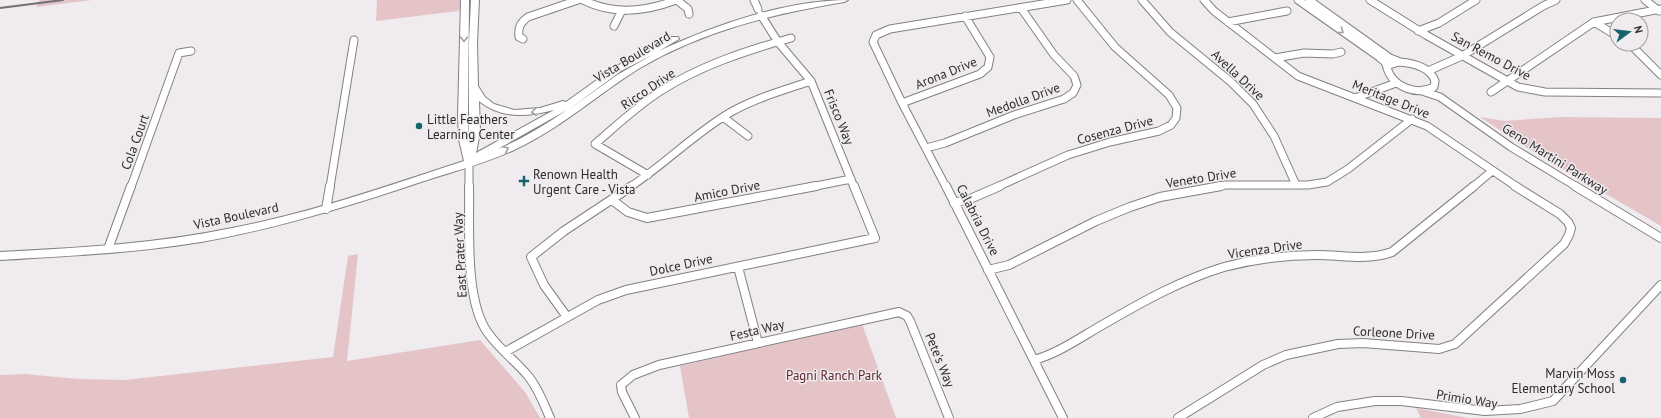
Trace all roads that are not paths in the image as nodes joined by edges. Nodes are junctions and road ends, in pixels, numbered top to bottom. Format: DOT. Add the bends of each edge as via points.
graph roads {
  1 [pos="465,0"];
  2 [pos="475,0"];
  3 [pos="578,0"];
  4 [pos="583,0"];
  5 [pos="676,0"];
  6 [pos="754,0"];
  7 [pos="807,0"];
  8 [pos="844,0"];
  9 [pos="1067,0"];
  10 [pos="1077,0"];
  11 [pos="1142,0"];
  12 [pos="1204,0"];
  13 [pos="1298,0"];
  14 [pos="1309,0"];
  15 [pos="1370,0"];
  16 [pos="1476,0"];
  17 [pos="1556,0"];
  18 [pos="1645,0"];
  19 [pos="1020,8"];
  20 [pos="622,10"];
  21 [pos="1288,11"];
  22 [pos="1660,11"];
  23 [pos="759,12"];
  24 [pos="689,14"];
  25 [pos="965,16"];
  26 [pos="1228,22"];
  27 [pos="1594,22"];
  28 [pos="614,26"];
  29 [pos="1418,31"];
  30 [pos="1609,31"];
  31 [pos="791,38"];
  32 [pos="523,39"];
  33 [pos="354,40"];
  34 [pos="778,42"];
  35 [pos="191,51"];
  36 [pos="1340,52"];
  37 [pos="1638,52"];
  38 [pos="1462,56"];
  39 [pos="1275,58"];
  40 [pos="1401,62"];
  41 [pos="1387,67"];
  42 [pos="1428,71"];
  43 [pos="1661,75"];
  44 [pos="811,81"];
  45 [pos="1507,81"];
  46 [pos="1396,83"];
  47 [pos="474,86"];
  48 [pos="1434,87"];
  49 [pos="1422,90"];
  50 [pos="1491,92"];
  51 [pos="1661,93"];
  52 [pos="583,94"];
  53 [pos="1440,96"];
  54 [pos="1355,98"];
  55 [pos="902,103"];
  56 [pos="723,117"];
  57 [pos="1412,119"];
  58 [pos="748,136"];
  59 [pos="926,148"];
  60 [pos="469,162"];
  61 [pos="1492,170"];
  62 [pos="648,175"];
  63 [pos="851,179"];
  64 [pos="1296,185"];
  65 [pos="612,200"];
  66 [pos="954,203"];
  67 [pos="326,209"];
  68 [pos="1569,224"];
  69 [pos="875,238"];
  70 [pos="1661,238"];
  71 [pos="108,250"];
  72 [pos="0,256"];
  73 [pos="738,267"];
  74 [pos="988,270"];
  75 [pos="1661,285"];
  76 [pos="905,312"];
  77 [pos="567,317"];
  78 [pos="758,343"];
  79 [pos="505,352"];
  80 [pos="1034,360"];
  81 [pos="550,418"];
  82 [pos="635,418"];
  83 [pos="949,418"];
  84 [pos="1063,418"];
  85 [pos="1178,418"];
  86 [pos="1315,418"];
  1 -- 60 [label="main road, East Prater Way, one-way" via="463,116 464,140"];
  2 -- 47 [label="main road, East Prater Way"];
  3 -- 32 [label="street" via="524,19 518,28 519,36"];
  4 -- 20 [label="street" via="597,6"];
  5 -- 20 [label="street" via="650,8"];
  5 -- 24 [label="street" via="688,9"];
  6 -- 23 [label="street, Frisco Way"];
  7 -- 23 [label="main road, Vista Boulevard"];
  8 -- 23 [label="main road, Vista Boulevard"];
  9 -- 19 [label="street"];
  10 -- 66 [label="street, Cosenza Drive" via="1114,47 1169,95 1177,108 1176,118 1171,125 1159,131 1068,155 970,199"];
  11 -- 64 [label="street, Avella Drive" via="1170,32 1231,82 1253,104 1274,136"];
  12 -- 26 [label="street, Meritage Drive"];
  13 -- 41 [label="street, one-way" via="1379,57"];
  14 -- 40 [label="street" via="1390,58"];
  15 -- 29 [label="street, San Remo Drive"];
  16 -- 29 [label="street" via="1439,23"];
  17 -- 38 [label="street"];
  18 -- 22 [label="street"];
  19 -- 25 [label="street"];
  19 -- 59 [label="street, Medolla Drive" via="1054,55 1074,76 1077,85 1073,93 1064,99 1009,117 944,144"];
  20 -- 28 [label="street"];
  21 -- 26 [label="street"];
  22 -- 27 [label="street"];
  23 -- 34 [label="street, Frisco Way"];
  23 -- 52 [label="main road, Vista Boulevard" via="706,25 660,45"];
  60 -- 23 [label="main road, Vista Boulevard, one-way" via="489,157 537,134 652,57"];
  25 -- 55 [label="street, Arona Drive" via="990,57 988,68 980,74"];
  25 -- 55 [label="street, Calabria Drive" via="890,29 876,35 873,46"];
  26 -- 39 [label="street, Meritage Drive"];
  27 -- 30 [label="street"];
  27 -- 45 [label="street"];
  29 -- 38 [label="street, San Remo Drive"];
  31 -- 34 [label="street"];
  33 -- 67 [label="street"];
  34 -- 44 [label="street, Frisco Way"];
  34 -- 62 [label="street, Ricco Drive" via="722,61 674,83 644,103 595,144"];
  35 -- 71 [label="street, Cola Court" via="180,53"];
  36 -- 39 [label="street"];
  37 -- 43 [label="street"];
  38 -- 42 [label="street"];
  38 -- 45 [label="street, San Remo Drive"];
  39 -- 54 [label="street, Meritage Drive" via="1298,76"];
  40 -- 41 [label="street"];
  40 -- 42 [label="street"];
  41 -- 46 [label="street" via="1388,74"];
  42 -- 48 [label="street" via="1434,78"];
  44 -- 56 [label="street" via="776,92"];
  44 -- 63 [label="street, Frisco Way"];
  45 -- 50 [label="street"];
  45 -- 51 [label="street, San Remo Drive" via="1528,90 1545,92"];
  46 -- 49 [label="street"];
  46 -- 54 [label="street"];
  52 -- 47 [label="main road, one-way" via="548,110 514,112 489,106 479,97"];
  47 -- 60 [label="main road, East Prater Way" via="475,132"];
  48 -- 49 [label="street"];
  48 -- 53 [label="street"];
  49 -- 53 [label="street"];
  52 -- 60 [label="main road, Vista Boulevard" via="545,120"];
  53 -- 70 [label="street, Geno Martini Parkway" via="1511,147"];
  54 -- 57 [label="street, Meritage Drive"];
  55 -- 59 [label="street, Calabria Drive"];
  56 -- 58 [label="street"];
  56 -- 62 [label="street"];
  57 -- 61 [label="street, Meritage Drive" via="1441,134"];
  57 -- 64 [label="street, Veneto Drive" via="1333,179 1320,184"];
  59 -- 66 [label="street, Calabria Drive"];
  60 -- 67 [label="main road, Vista Boulevard"];
  60 -- 79 [label="street, East Prater Way" via="473,296 487,332"];
  61 -- 68 [label="street, Meritage Drive" via="1552,208"];
  61 -- 80 [label="street, Vicenza Drive" via="1392,252 1385,255 1369,258 1316,255 1279,257 1210,271 1174,286 1051,355"];
  62 -- 65 [label="street"];
  63 -- 65 [label="street, Amico Drive" via="647,218 628,213"];
  63 -- 69 [label="street, Frisco Way"];
  64 -- 74 [label="street, Veneto Drive" via="1225,185 1160,197 1096,221 1009,264"];
  65 -- 77 [label="street" via="564,231 531,257 544,285"];
  66 -- 74 [label="street, Calabria Drive"];
  67 -- 71 [label="main road, Vista Boulevard" via="220,234"];
  68 -- 85 [label="street, Corleone Drive" via="1571,234 1564,244 1455,344 1439,349 1363,343 1338,344 1292,353 1262,365"];
  69 -- 73 [label="street, Dolce Drive"];
  71 -- 72 [label="main road, Vista Boulevard"];
  73 -- 77 [label="street, Dolce Drive" via="626,290 598,300"];
  73 -- 78 [label="street"];
  74 -- 80 [label="street, Calabria Drive"];
  75 -- 86 [label="street, Primio Way" via="1553,401 1537,411 1516,416 1492,417 1416,404 1378,401 1350,404"];
  76 -- 78 [label="street, Festa Way"];
  76 -- 83 [label="street, Pete's Way"];
  77 -- 79 [label="street, Dolce Drive"];
  78 -- 82 [label="street, Festa Way" via="659,366 634,375 618,385"];
  79 -- 81 [label="street, East Prater Way" via="529,376 539,391"];
  80 -- 84 [label="street, Calabria Drive"];
}
